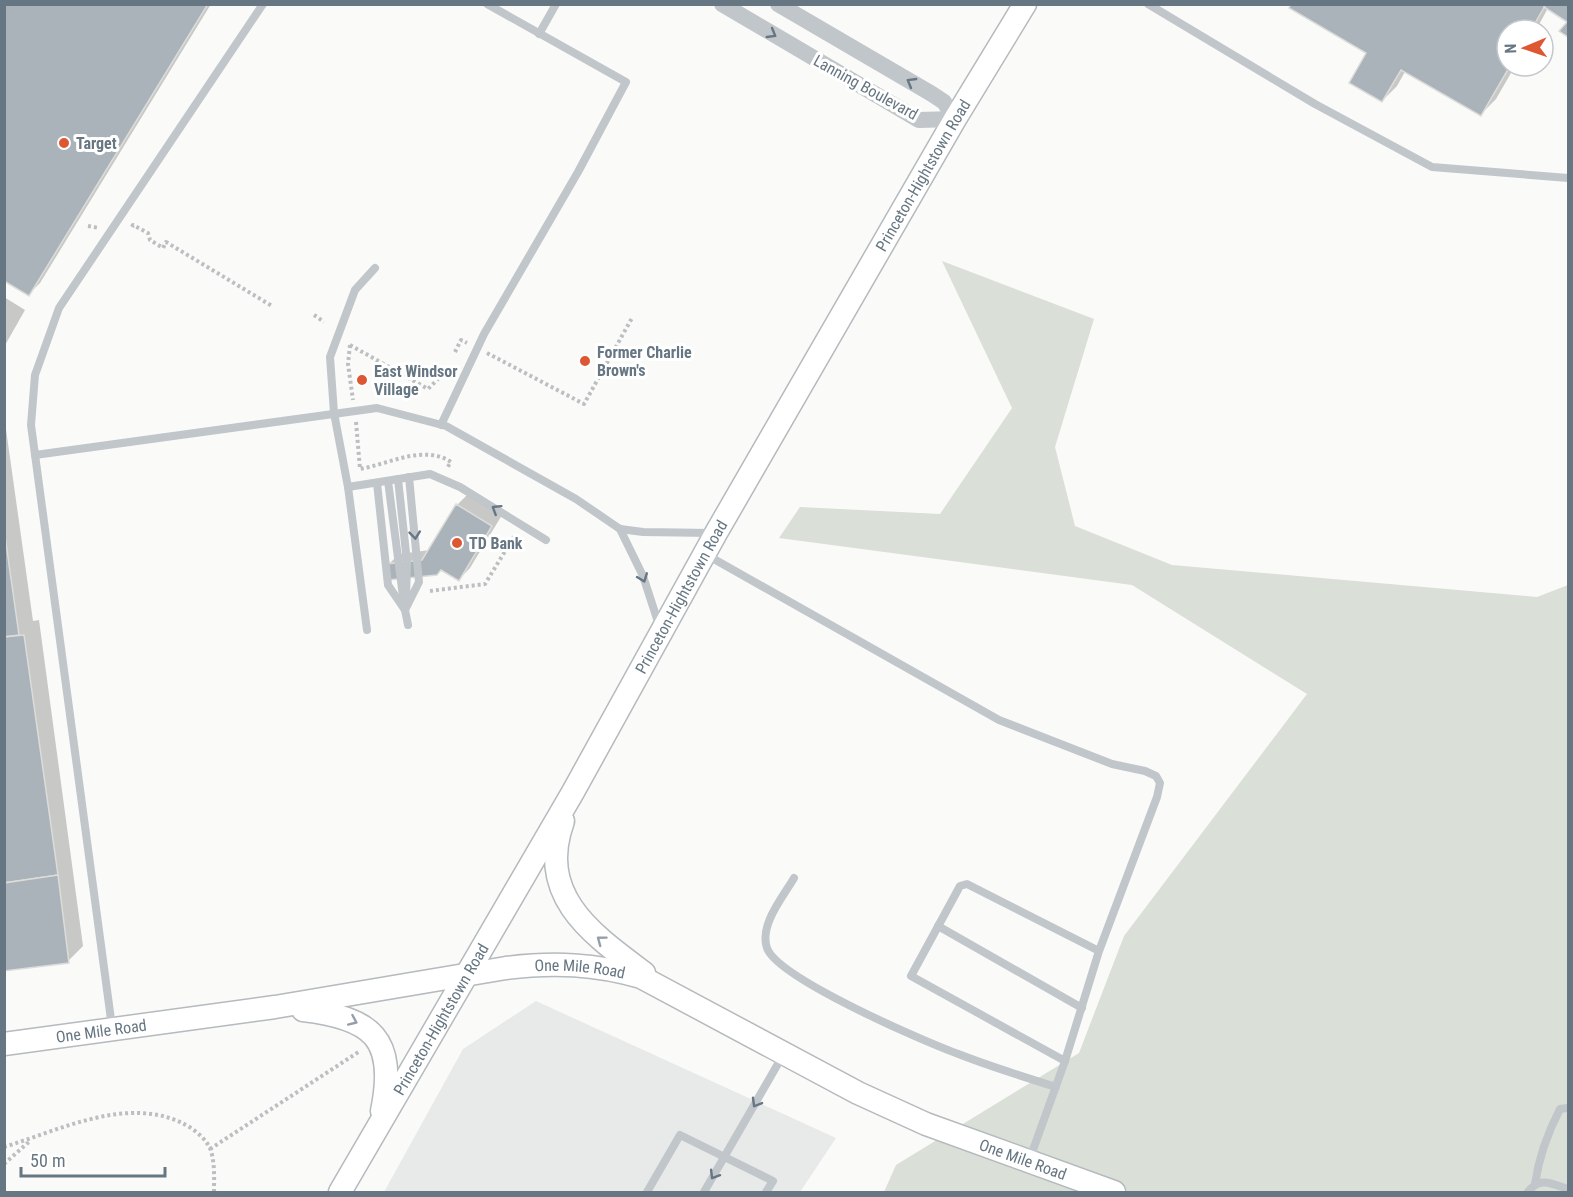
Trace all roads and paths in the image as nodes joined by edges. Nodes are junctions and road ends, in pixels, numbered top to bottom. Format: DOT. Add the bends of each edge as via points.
graph roads {
  1 [pos="263,4"];
  2 [pos="487,4"];
  3 [pos="556,4"];
  4 [pos="722,4"];
  5 [pos="777,4"];
  6 [pos="1025,4"];
  7 [pos="1148,4"];
  8 [pos="539,34"];
  9 [pos="955,119"];
  10 [pos="1569,178"];
  11 [pos="88,226"];
  12 [pos="111,230"];
  13 [pos="375,268"];
  14 [pos="272,306"];
  15 [pos="314,315"];
  16 [pos="632,318"];
  17 [pos="324,322"];
  18 [pos="350,335"];
  19 [pos="478,348"];
  20 [pos="454,352"];
  21 [pos="440,377"];
  22 [pos="334,413"];
  23 [pos="441,425"];
  24 [pos="35,455"];
  25 [pos="409,477"];
  26 [pos="398,479"];
  27 [pos="388,481"];
  28 [pos="377,483"];
  29 [pos="348,488"];
  30 [pos="621,529"];
  31 [pos="716,533"];
  32 [pos="546,540"];
  33 [pos="704,553"];
  34 [pos="405,610"];
  35 [pos="408,625"];
  36 [pos="367,630"];
  37 [pos="660,630"];
  38 [pos="573,792"];
  39 [pos="794,878"];
  40 [pos="938,926"];
  41 [pos="1100,951"];
  42 [pos="465,975"];
  43 [pos="665,988"];
  44 [pos="275,1007"];
  45 [pos="1082,1008"];
  46 [pos="112,1030"];
  47 [pos="376,1039"];
  48 [pos="4,1044"];
  49 [pos="785,1053"];
  50 [pos="1065,1061"];
  51 [pos="1056,1087"];
  52 [pos="1569,1108"];
  53 [pos="379,1125"];
  54 [pos="33,1139"];
  55 [pos="4,1147"];
  56 [pos="210,1149"];
  57 [pos="725,1157"];
  58 [pos="1029,1161"];
  59 [pos="4,1164"];
  60 [pos="1534,1184"];
  61 [pos="1569,1189"];
  62 [pos="214,1192"];
  63 [pos="340,1192"];
  64 [pos="647,1192"];
  65 [pos="704,1192"];
  66 [pos="766,1192"];
  67 [pos="1114,1192"];
  68 [pos="1528,1192"];
  1 -- 12 [label="lane"];
  2 -- 8 [label="lane"];
  3 -- 8 [label="lane"];
  4 -- 9 [label="street, Lanning Boulevard, one-way" via="919,120"];
  9 -- 5 [label="street, Lanning Boulevard, one-way" via="944,102 932,94"];
  6 -- 9 [label="main road, Princeton-Hightstown Road"];
  7 -- 10 [label="lane" via="1315,104 1432,167"];
  8 -- 19 [label="lane" via="626,82"];
  9 -- 31 [label="main road, Princeton-Hightstown Road"];
  11 -- 12 [label="path"];
  12 -- 14 [label="path" via="127,234 133,225 148,233 150,240 164,248 166,242"];
  12 -- 24 [label="lane" via="59,308 35,375 31,425"];
  13 -- 22 [label="lane" via="355,290 330,357"];
  15 -- 17 [label="path"];
  16 -- 19 [label="path" via="584,404"];
  18 -- 21 [label="path" via="350,344 428,388"];
  19 -- 20 [label="path" via="461,340"];
  19 -- 23 [label="lane"];
  22 -- 23 [label="lane" via="377,408"];
  22 -- 24 [label="lane"];
  22 -- 29 [label="lane"];
  23 -- 30 [label="lane" via="576,499"];
  24 -- 46 [label="lane"];
  25 -- 26 [label="lane"];
  32 -- 25 [label="lane, one-way" via="460,487 430,474"];
  25 -- 34 [label="lane, one-way" via="419,582"];
  26 -- 27 [label="lane"];
  26 -- 34 [label="lane" via="407,562"];
  27 -- 28 [label="lane"];
  27 -- 34 [label="lane"];
  28 -- 29 [label="lane"];
  28 -- 34 [label="lane" via="388,585"];
  29 -- 36 [label="lane"];
  30 -- 31 [label="lane"];
  30 -- 37 [label="lane, one-way" via="643,576"];
  31 -- 33 [label="main road, Princeton-Hightstown Road"];
  33 -- 37 [label="main road, Princeton-Hightstown Road"];
  33 -- 41 [label="lane" via="999,720 1112,764 1156,776 1160,783 1157,797"];
  34 -- 35 [label="lane"];
  37 -- 38 [label="main road, Princeton-Hightstown Road"];
  38 -- 42 [label="main road, Princeton-Hightstown Road"];
  43 -- 38 [label="main road, one-way" via="591,933 566,897 557,855 560,830"];
  39 -- 51 [label="lane" via="765,931 767,949 780,966 885,1023 960,1055"];
  40 -- 41 [label="lane" via="960,886 967,884"];
  40 -- 45 [label="lane"];
  40 -- 50 [label="lane" via="911,976"];
  41 -- 45 [label="lane"];
  42 -- 43 [label="main road, One Mile Road" via="543,963 576,963 609,968"];
  42 -- 44 [label="main road, One Mile Road"];
  42 -- 53 [label="main road, Princeton-Hightstown Road"];
  43 -- 49 [label="main road, One Mile Road"];
  44 -- 46 [label="main road, One Mile Road"];
  44 -- 47 [label="main road, one-way" via="357,1021"];
  45 -- 50 [label="lane"];
  46 -- 48 [label="main road, One Mile Road"];
  47 -- 53 [label="main road" via="386,1059 386,1091"];
  47 -- 56 [label="path"];
  49 -- 57 [label="lane, one-way"];
  49 -- 58 [label="main road, One Mile Road" via="926,1124"];
  50 -- 51 [label="lane"];
  51 -- 58 [label="lane"];
  52 -- 60 [label="lane" via="1560,1109 1546,1137"];
  53 -- 63 [label="main road, Princeton-Hightstown Road"];
  54 -- 55 [label="path"];
  54 -- 56 [label="path" via="110,1115 138,1112 165,1114 193,1127"];
  54 -- 59 [label="path"];
  56 -- 62 [label="path"];
  57 -- 64 [label="lane" via="680,1135"];
  57 -- 65 [label="lane, one-way"];
  57 -- 66 [label="lane" via="772,1181"];
  58 -- 67 [label="main road, One Mile Road"];
  60 -- 61 [label="lane" via="1544,1181"];
  60 -- 68 [label="lane"];
}
